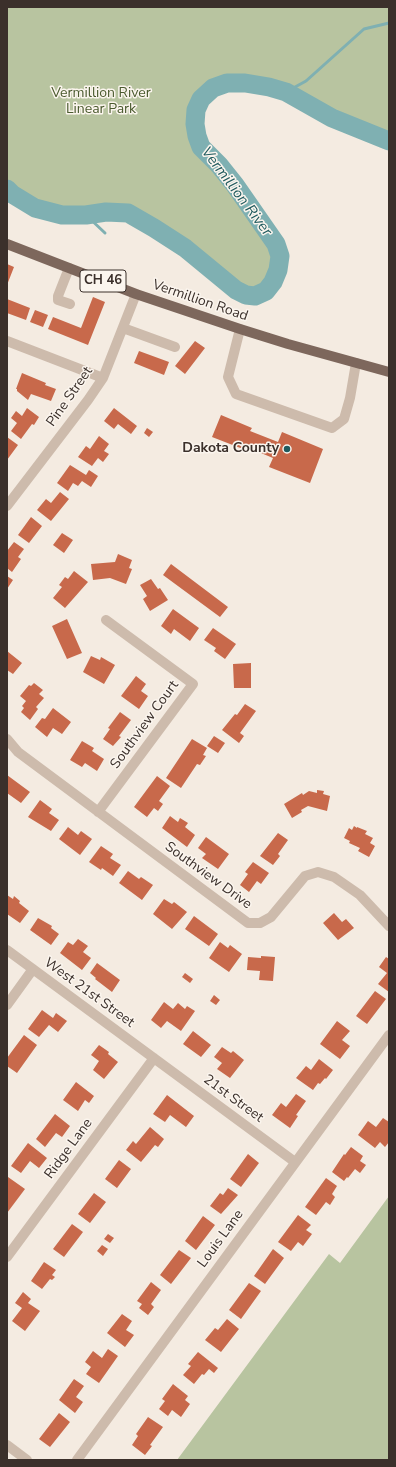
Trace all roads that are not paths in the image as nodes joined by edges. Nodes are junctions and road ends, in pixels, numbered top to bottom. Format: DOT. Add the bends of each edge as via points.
graph roads {
  1 [pos="7,244"];
  2 [pos="69,268"];
  3 [pos="136,294"];
  4 [pos="70,304"];
  5 [pos="123,328"];
  6 [pos="240,329"];
  7 [pos="7,341"];
  8 [pos="175,347"];
  9 [pos="356,363"];
  10 [pos="389,372"];
  11 [pos="102,378"];
  12 [pos="7,506"];
  13 [pos="106,620"];
  14 [pos="7,740"];
  15 [pos="98,812"];
  16 [pos="389,926"];
  17 [pos="7,950"];
  18 [pos="33,969"];
  19 [pos="7,1005"];
  20 [pos="389,1035"];
  21 [pos="154,1058"];
  22 [pos="295,1162"];
  23 [pos="7,1257"];
  24 [pos="7,1445"];
  25 [pos="27,1460"];
  26 [pos="77,1460"];
  1 -- 2 [label="main road, Vermillion Road / CH 46"];
  2 -- 3 [label="main road, Vermillion Road / CH 46"];
  2 -- 4 [label="street" via="58,300"];
  3 -- 5 [label="street, Pine Street"];
  3 -- 6 [label="main road, Vermillion Road / CH 46"];
  5 -- 8 [label="street"];
  5 -- 11 [label="street, Pine Street"];
  6 -- 9 [label="main road, Vermillion Road / CH 46"];
  6 -- 9 [label="street" via="228,376 236,394 332,428 344,419"];
  7 -- 11 [label="street"];
  9 -- 10 [label="main road, Vermillion Road / CH 46"];
  11 -- 12 [label="street, Pine Street"];
  13 -- 15 [label="street, Southview Court" via="193,684"];
  14 -- 15 [label="street, Southview Drive" via="18,752"];
  15 -- 16 [label="street, Southview Drive" via="248,923 260,923 271,917 305,876 318,872 334,877 360,895"];
  17 -- 18 [label="street, West 21st Street"];
  18 -- 19 [label="street"];
  18 -- 21 [label="street, West 21st Street"];
  20 -- 22 [label="street, Louis Lane"];
  21 -- 22 [label="street, 21st Street"];
  21 -- 23 [label="street, Ridge Lane"];
  22 -- 26 [label="street, Louis Lane"];
  24 -- 25 [label="street"];
}
